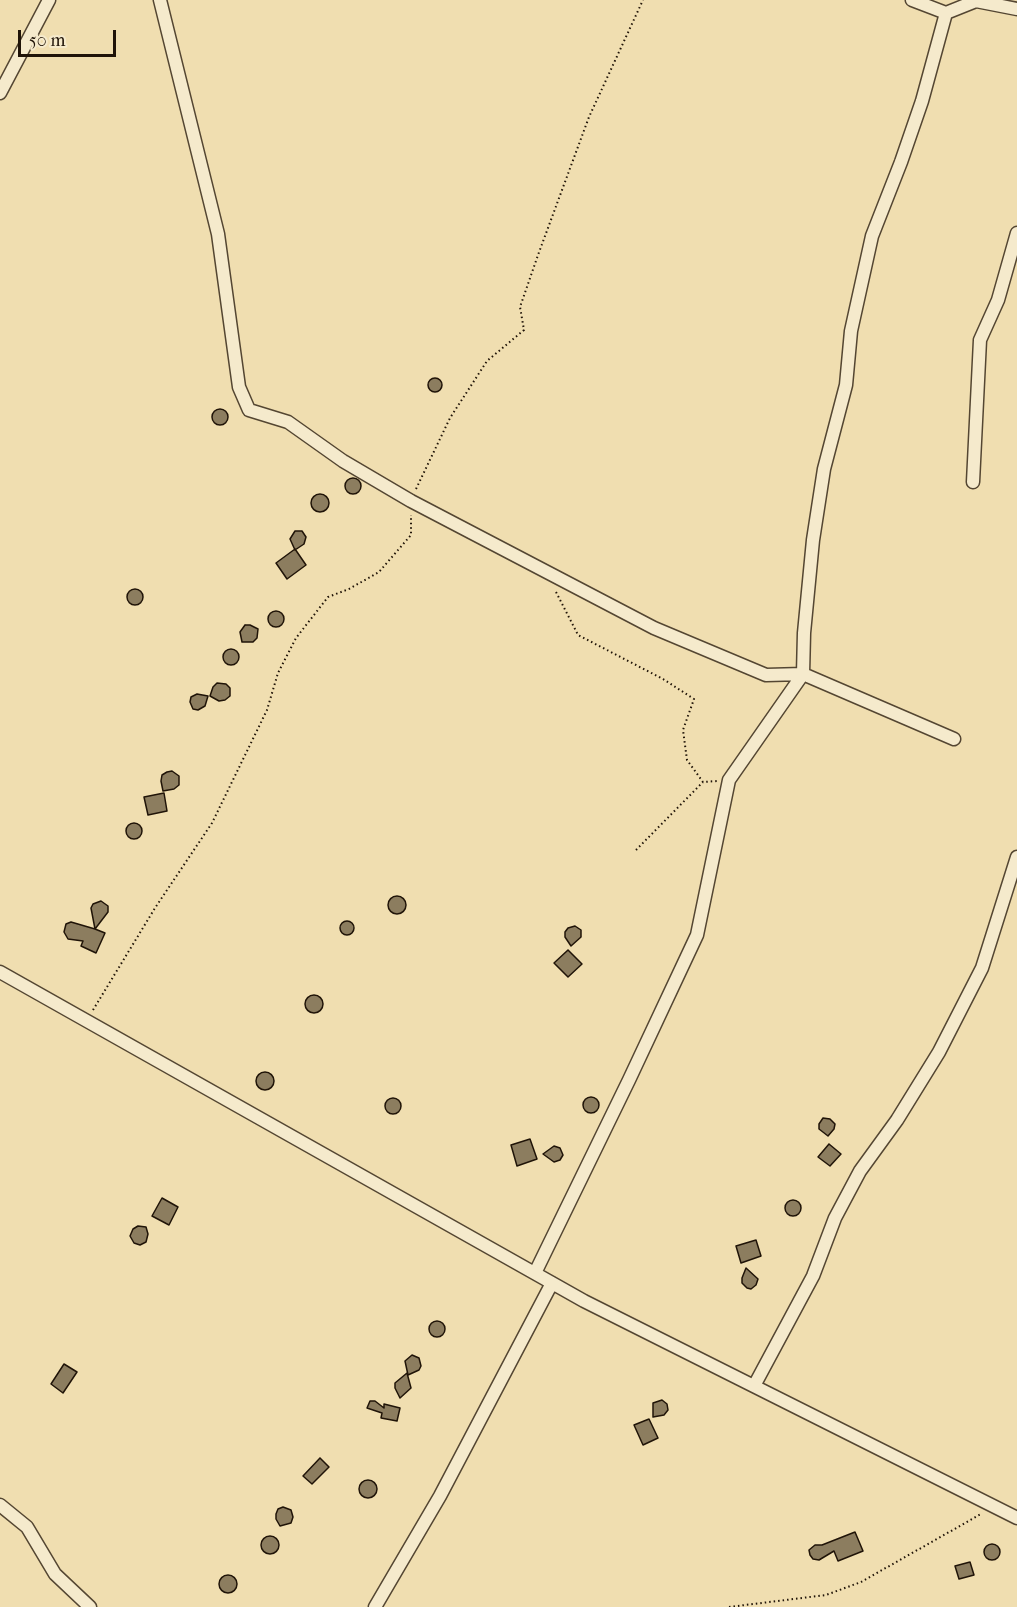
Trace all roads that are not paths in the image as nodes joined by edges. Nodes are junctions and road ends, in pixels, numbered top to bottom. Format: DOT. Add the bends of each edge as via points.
graph roads {
  1 [pos="49,0"];
  2 [pos="160,0"];
  3 [pos="912,0"];
  4 [pos="1017,9"];
  5 [pos="946,13"];
  6 [pos="0,93"];
  7 [pos="1017,233"];
  8 [pos="974,482"];
  9 [pos="803,674"];
  10 [pos="954,740"];
  11 [pos="1017,857"];
  12 [pos="0,972"];
  13 [pos="535,1273"];
  14 [pos="552,1283"];
  15 [pos="754,1386"];
  16 [pos="0,1505"];
  17 [pos="1017,1518"];
  18 [pos="90,1607"];
  19 [pos="375,1607"];
  1 -- 6 [label="street"];
  2 -- 9 [label="street" via="218,234 239,387 249,410 288,422 411,501 654,628 766,675"];
  3 -- 5 [label="street"];
  4 -- 5 [label="street" via="976,1"];
  5 -- 9 [label="street" via="922,101 872,236 852,331 846,385 814,528"];
  7 -- 8 [label="street" via="998,300 980,340"];
  9 -- 10 [label="street"];
  9 -- 13 [label="street" via="729,780 697,935"];
  11 -- 15 [label="street" via="982,968 939,1052 860,1171 835,1218 813,1276"];
  12 -- 13 [label="street"];
  13 -- 14 [label="street"];
  14 -- 15 [label="street"];
  14 -- 19 [label="street" via="440,1496"];
  15 -- 17 [label="street"];
  16 -- 18 [label="street" via="27,1527 55,1574"];
}
